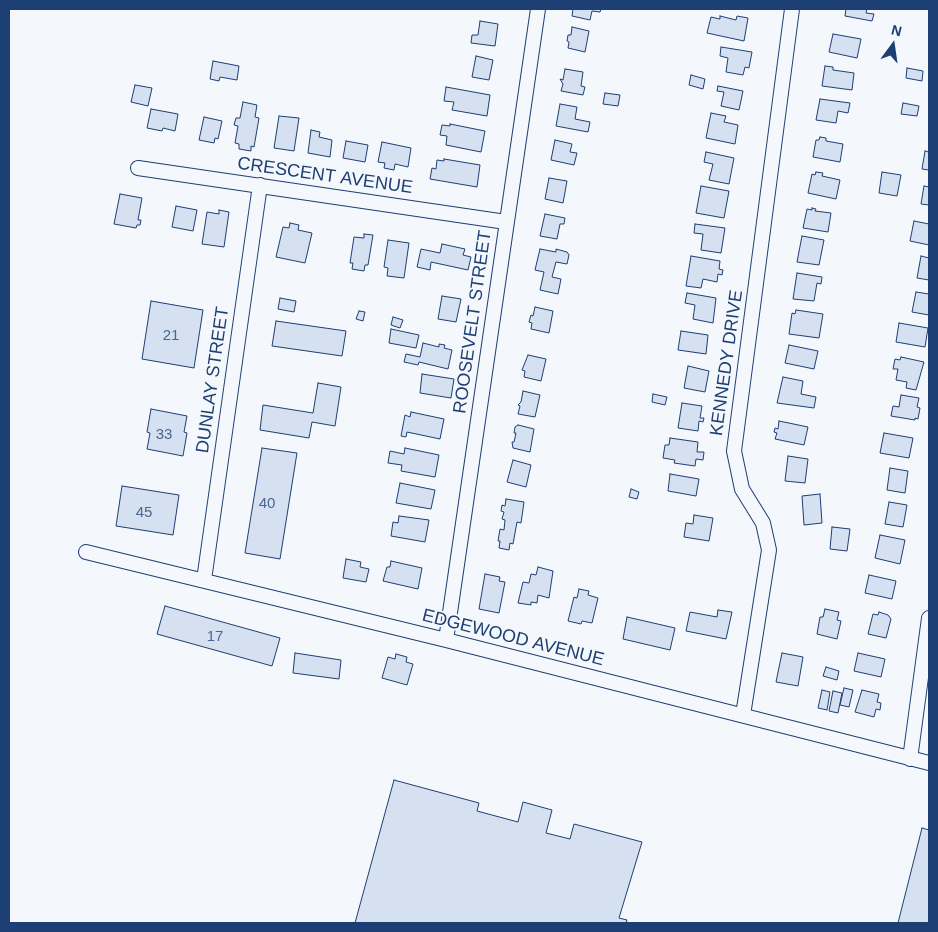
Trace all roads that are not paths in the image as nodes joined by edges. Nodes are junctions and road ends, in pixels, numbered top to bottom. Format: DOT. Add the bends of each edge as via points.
graph roads {
  1 [pos="538,9"];
  2 [pos="792,9"];
  3 [pos="138,168"];
  4 [pos="260,185"];
  5 [pos="506,222"];
  6 [pos="86,552"];
  7 [pos="204,580"];
  8 [pos="929,618"];
  9 [pos="446,640"];
  10 [pos="743,715"];
  11 [pos="910,759"];
  12 [pos="929,763"];
  1 -- 5 [label="street, ROOSEVELT STREET"];
  2 -- 10 [label="street, KENNEDY DRIVE" via="734,450 742,489 763,523 769,550"];
  3 -- 4 [label="street, CRESCENT AVENUE"];
  4 -- 5 [label="street, CRESCENT AVENUE"];
  4 -- 7 [label="street, DUNLAY STREET"];
  5 -- 9 [label="street, ROOSEVELT STREET"];
  6 -- 7 [label="street, EDGEWOOD AVENUE"];
  7 -- 9 [label="street, EDGEWOOD AVENUE"];
  8 -- 11 [label="street"];
  9 -- 10 [label="street, EDGEWOOD AVENUE"];
  10 -- 11 [label="street, EDGEWOOD AVENUE"];
  11 -- 12 [label="street, EDGEWOOD AVENUE"];
}
